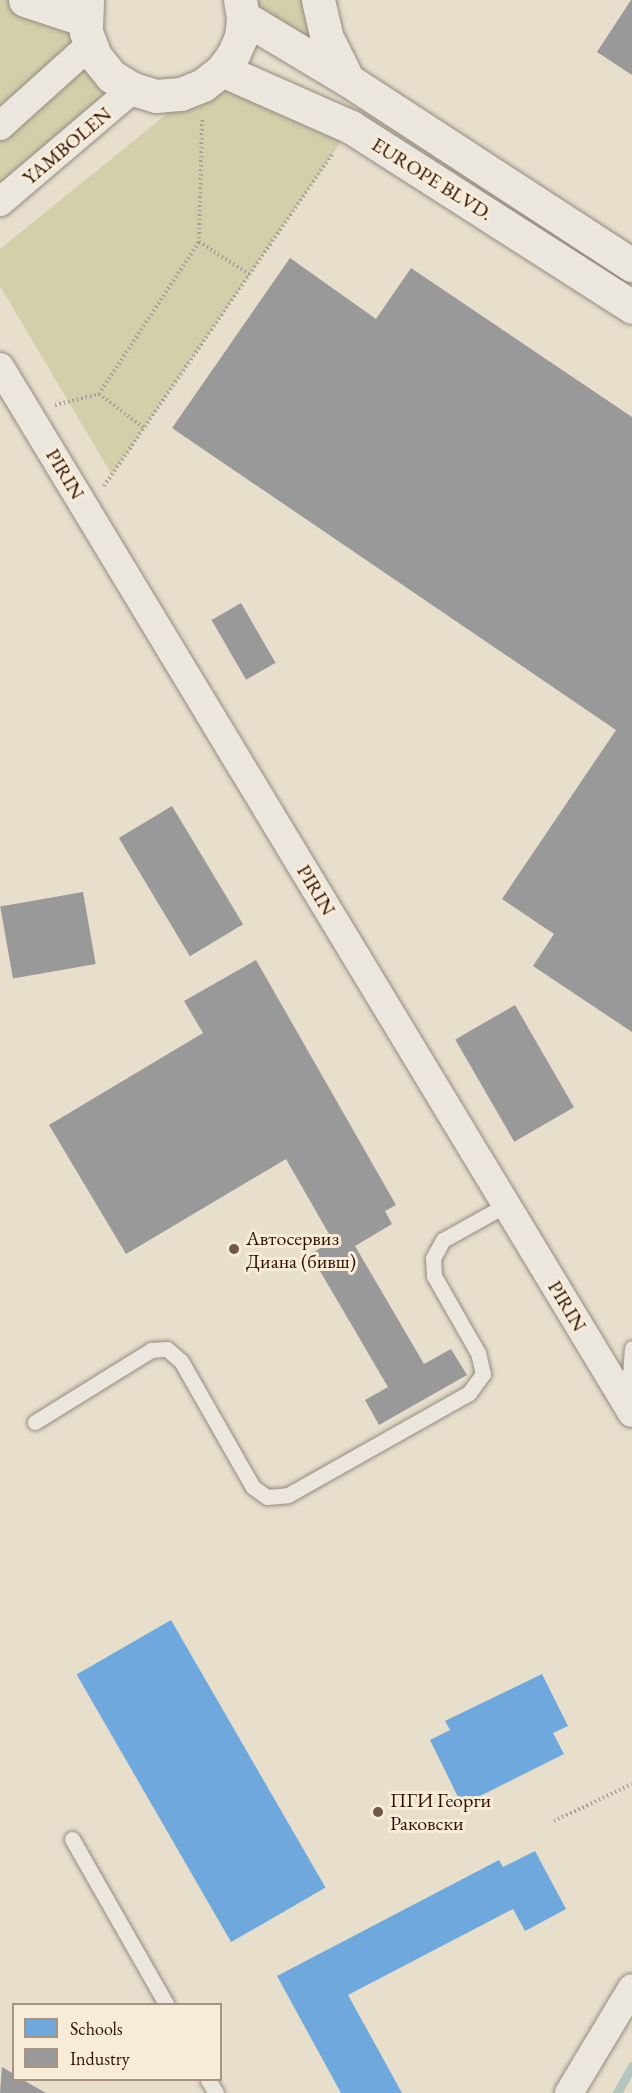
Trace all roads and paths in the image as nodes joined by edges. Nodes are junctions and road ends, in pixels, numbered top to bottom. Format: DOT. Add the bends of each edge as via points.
graph roads {
  1 [pos="25,0"];
  2 [pos="318,0"];
  3 [pos="242,9"];
  4 [pos="88,22"];
  5 [pos="213,78"];
  6 [pos="348,80"];
  7 [pos="133,89"];
  8 [pos="0,126"];
  9 [pos="351,127"];
  10 [pos="0,202"];
  11 [pos="200,242"];
  12 [pos="632,265"];
  13 [pos="250,275"];
  14 [pos="632,307"];
  15 [pos="0,367"];
  16 [pos="99,394"];
  17 [pos="27,412"];
  18 [pos="144,428"];
  19 [pos="87,511"];
  20 [pos="506,1205"];
  21 [pos="632,1348"];
  22 [pos="630,1409"];
  23 [pos="35,1422"];
  24 [pos="632,1784"];
  25 [pos="554,1821"];
  26 [pos="72,1839"];
  27 [pos="632,1988"];
  28 [pos="165,2003"];
  29 [pos="569,2093"];
  1 -- 4 [label="main road"];
  2 -- 6 [label="main road" via="326,36"];
  3 -- 5 [label="main road" via="241,37 234,55"];
  3 -- 6 [label="main road, EUROPE BLVD."];
  4 -- 7 [label="main road" via="111,76"];
  4 -- 8 [label="street"];
  5 -- 7 [label="main road" via="181,94 156,96"];
  5 -- 9 [label="main road, EUROPE BLVD."];
  5 -- 11 [label="path"];
  6 -- 12 [label="main road, EUROPE BLVD."];
  7 -- 10 [label="street, YAMBOLEN"];
  9 -- 13 [label="path"];
  9 -- 14 [label="main road, EUROPE BLVD."];
  11 -- 13 [label="path"];
  11 -- 16 [label="path"];
  13 -- 18 [label="path"];
  15 -- 17 [label="street, PIRIN"];
  16 -- 17 [label="path"];
  16 -- 18 [label="path"];
  17 -- 19 [label="street, PIRIN"];
  18 -- 19 [label="path"];
  19 -- 20 [label="street, PIRIN"];
  20 -- 22 [label="street, PIRIN"];
  20 -- 23 [label="lane" via="443,1240 433,1258 434,1276 478,1353 483,1374 469,1393 288,1495 267,1497 253,1487 181,1361 167,1349 151,1350"];
  21 -- 22 [label="lane"];
  24 -- 25 [label="path"];
  26 -- 28 [label="lane"];
  27 -- 29 [label="street"];
}
